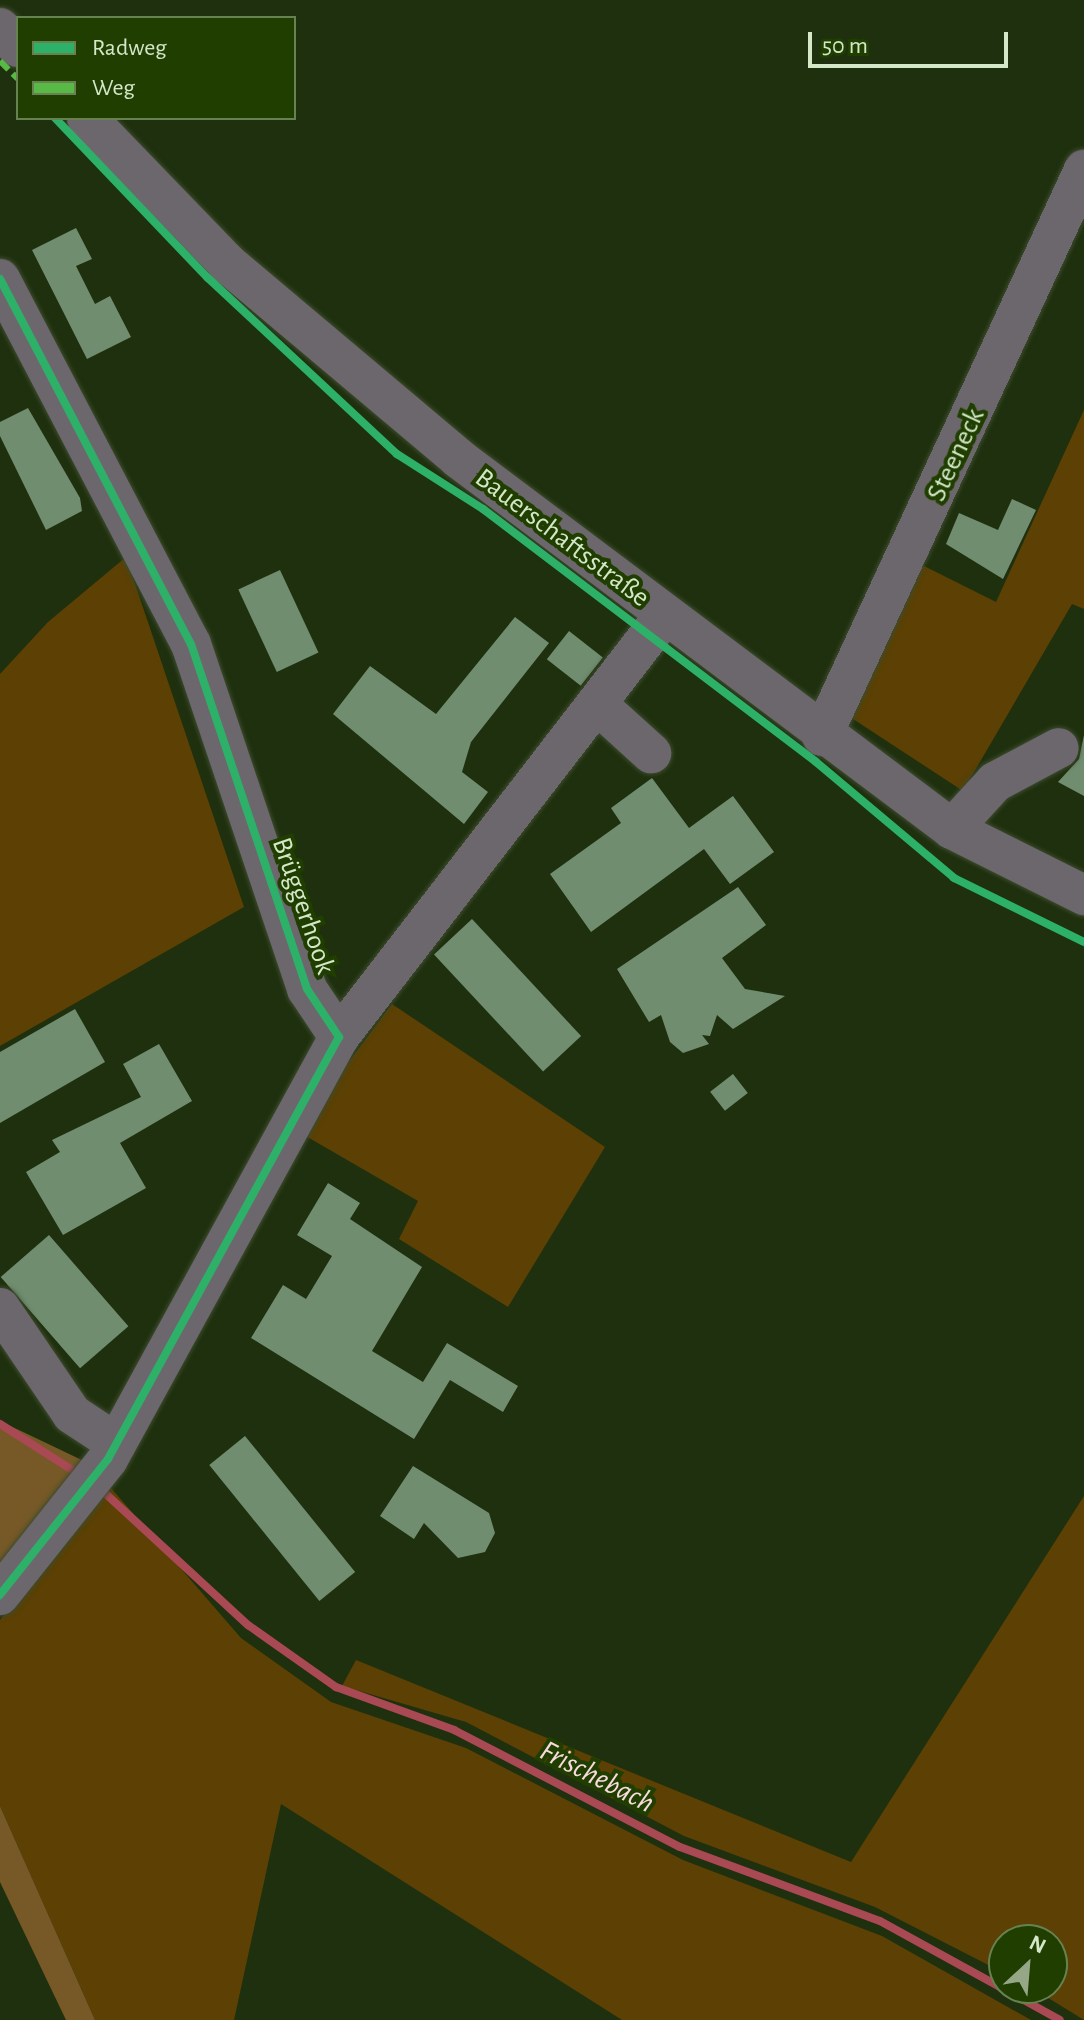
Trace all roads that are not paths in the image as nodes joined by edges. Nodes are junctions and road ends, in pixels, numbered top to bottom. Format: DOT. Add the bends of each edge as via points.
graph roads {
  1 [pos="0,28"];
  2 [pos="16,45"];
  3 [pos="89,120"];
  4 [pos="1084,170"];
  5 [pos="0,279"];
  6 [pos="664,616"];
  7 [pos="598,705"];
  8 [pos="822,736"];
  9 [pos="1059,748"];
  10 [pos="651,753"];
  11 [pos="952,829"];
  12 [pos="1084,895"];
  13 [pos="339,1037"];
  14 [pos="0,1308"];
  15 [pos="116,1443"];
  16 [pos="0,1595"];
  1 -- 2 [label="street"];
  3 -- 6 [label="street, Bauerschaftsstraße" via="228,264 324,349"];
  4 -- 8 [label="street, Steeneck"];
  5 -- 13 [label="street, Brüggerhook" via="191,644 307,989"];
  6 -- 7 [label="street"];
  6 -- 8 [label="street, Bauerschaftsstraße"];
  7 -- 10 [label="street"];
  7 -- 13 [label="street"];
  8 -- 11 [label="street, Bauerschaftsstraße"];
  9 -- 11 [label="street" via="995,782"];
  11 -- 12 [label="street, Bauerschaftsstraße"];
  13 -- 15 [label="street"];
  14 -- 15 [label="street" via="72,1414"];
  15 -- 16 [label="street"];
}
